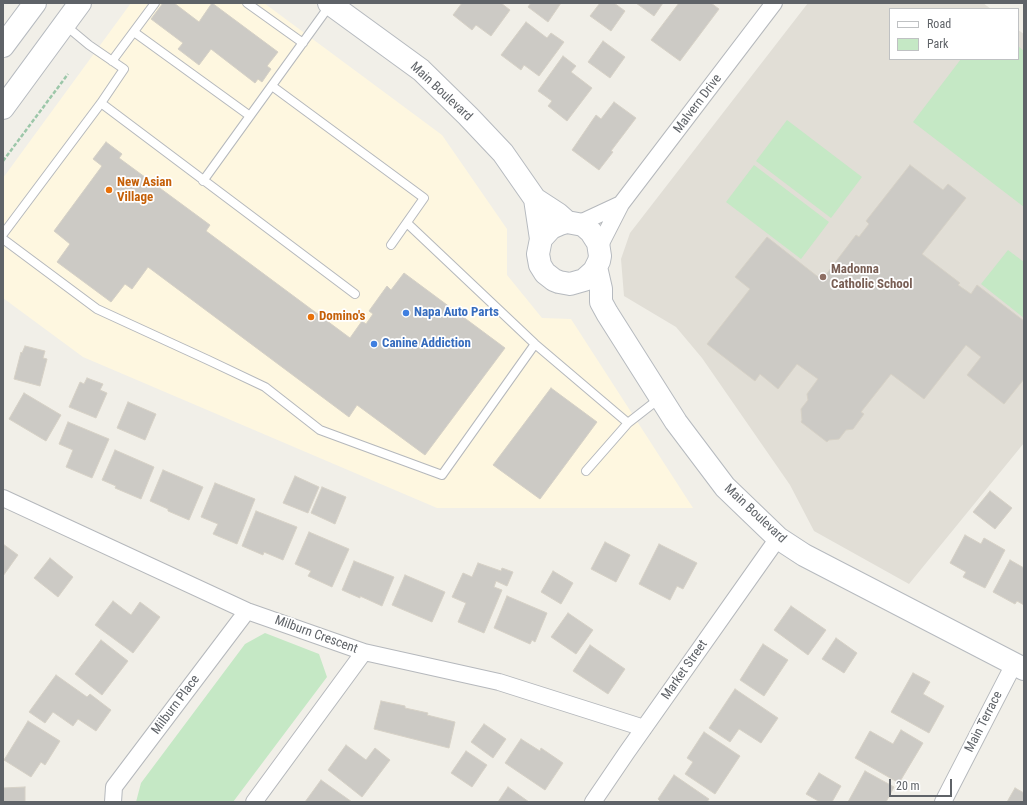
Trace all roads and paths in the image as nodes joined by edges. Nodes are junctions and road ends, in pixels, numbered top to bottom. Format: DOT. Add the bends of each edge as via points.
graph roads {
  1 [pos="80,3"];
  2 [pos="155,3"];
  3 [pos="247,3"];
  4 [pos="774,3"];
  5 [pos="34,4"];
  6 [pos="330,4"];
  7 [pos="64,25"];
  8 [pos="134,32"];
  9 [pos="303,43"];
  10 [pos="3,46"];
  11 [pos="112,61"];
  12 [pos="68,74"];
  13 [pos="272,86"];
  14 [pos="101,103"];
  15 [pos="3,108"];
  16 [pos="250,116"];
  17 [pos="3,161"];
  18 [pos="203,181"];
  19 [pos="536,199"];
  20 [pos="622,204"];
  21 [pos="407,223"];
  22 [pos="572,223"];
  23 [pos="3,234"];
  24 [pos="3,239"];
  25 [pos="541,239"];
  26 [pos="391,245"];
  27 [pos="597,257"];
  28 [pos="570,284"];
  29 [pos="354,294"];
  30 [pos="601,302"];
  31 [pos="535,344"];
  32 [pos="660,397"];
  33 [pos="628,423"];
  34 [pos="586,471"];
  35 [pos="3,498"];
  36 [pos="778,538"];
  37 [pos="247,611"];
  38 [pos="364,652"];
  39 [pos="1019,666"];
  40 [pos="644,728"];
  41 [pos="113,802"];
  42 [pos="254,802"];
  43 [pos="593,802"];
  44 [pos="943,802"];
  1 -- 7 [label="street"];
  2 -- 8 [label="lane"];
  3 -- 9 [label="lane"];
  4 -- 20 [label="street, Malvern Drive"];
  5 -- 10 [label="street"];
  6 -- 9 [label="lane"];
  6 -- 19 [label="street, Main Boulevard" via="421,70 503,153"];
  7 -- 11 [label="lane"];
  7 -- 15 [label="street"];
  8 -- 11 [label="lane"];
  8 -- 16 [label="lane"];
  9 -- 13 [label="lane"];
  11 -- 14 [label="lane" via="124,69"];
  12 -- 17 [label="path"];
  13 -- 16 [label="lane"];
  13 -- 21 [label="lane" via="424,198"];
  14 -- 18 [label="lane"];
  14 -- 23 [label="lane"];
  16 -- 18 [label="lane"];
  18 -- 29 [label="lane"];
  19 -- 22 [label="street, Main Boulevard"];
  19 -- 25 [label="street, Main Boulevard"];
  20 -- 22 [label="street, Malvern Drive"];
  20 -- 27 [label="street, Malvern Drive"];
  21 -- 26 [label="lane"];
  21 -- 31 [label="lane"];
  22 -- 25 [label="street" via="550,228"];
  22 -- 27 [label="street, Main Boulevard" via="583,225 591,232 598,243"];
  24 -- 31 [label="lane" via="97,309 265,387 320,430 442,475"];
  25 -- 28 [label="street, Main Boulevard" via="538,254 545,273 558,282"];
  27 -- 28 [label="street" via="594,271 584,280"];
  27 -- 30 [label="street, Main Boulevard"];
  28 -- 30 [label="street, Main Boulevard"];
  30 -- 32 [label="street, Main Boulevard"];
  31 -- 33 [label="lane"];
  32 -- 33 [label="lane"];
  32 -- 36 [label="street, Main Boulevard" via="725,487"];
  33 -- 34 [label="lane"];
  35 -- 37 [label="street, Milburn Crescent"];
  36 -- 39 [label="street, Main Boulevard" via="804,555"];
  36 -- 40 [label="street, Market Street"];
  37 -- 38 [label="street, Milburn Crescent"];
  37 -- 41 [label="street, Milburn Place" via="114,787"];
  38 -- 40 [label="street, Milburn Crescent" via="499,682"];
  38 -- 42 [label="street"];
  39 -- 44 [label="street, Main Terrace"];
  40 -- 43 [label="street, Market Street"];
}
